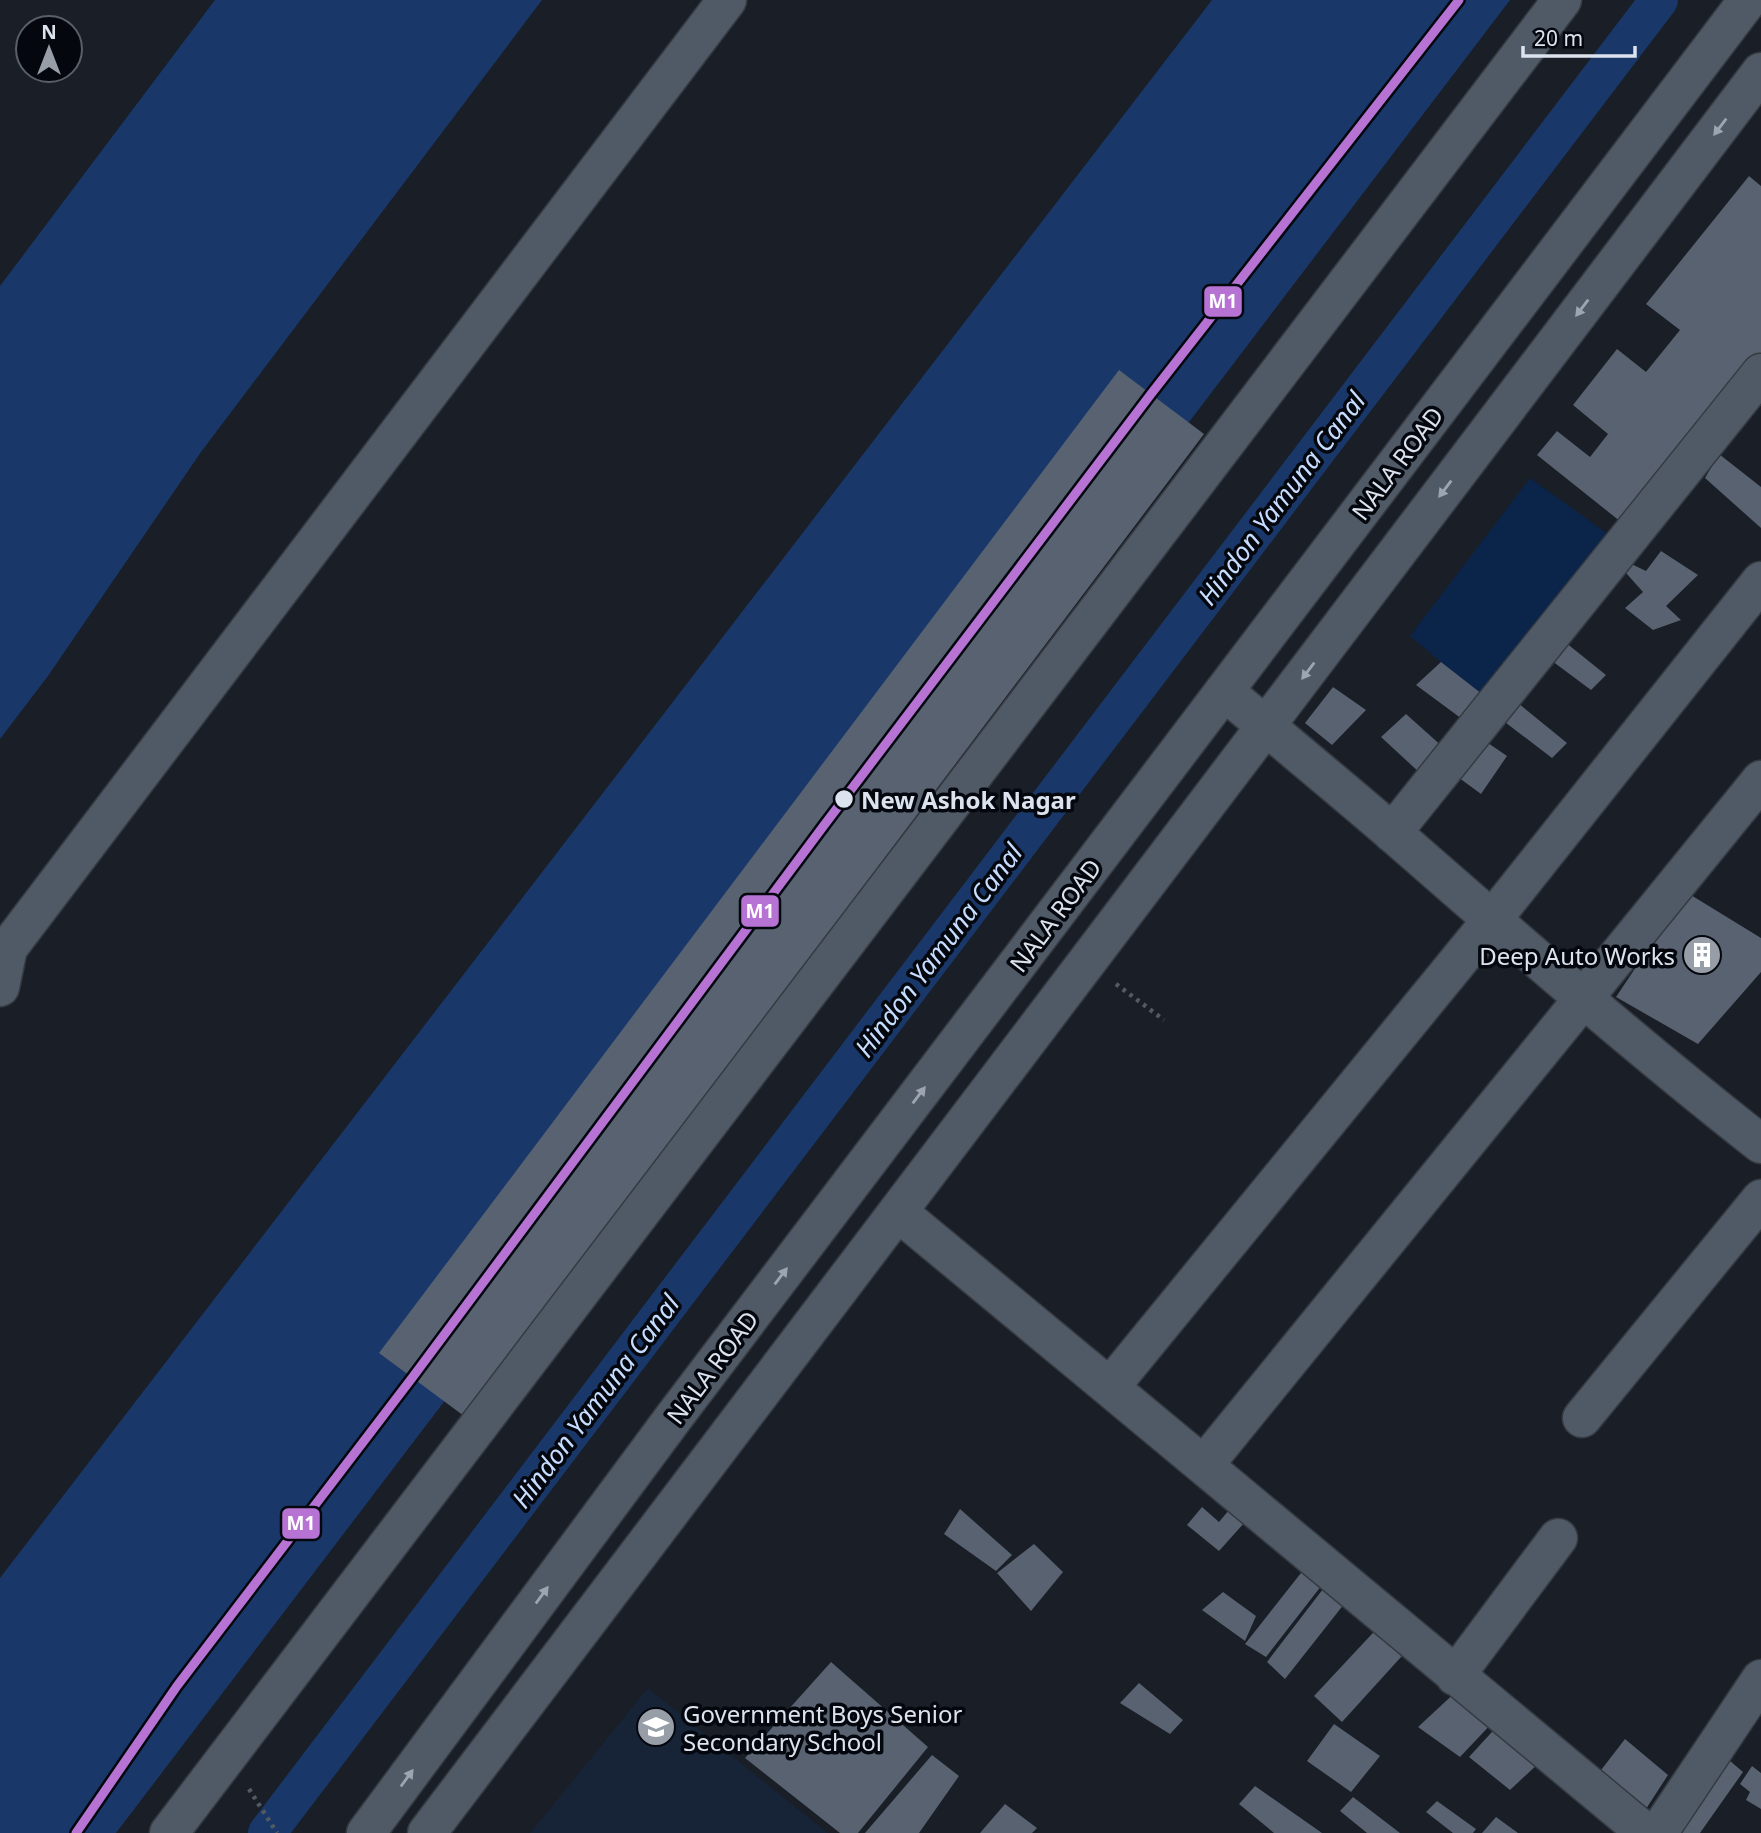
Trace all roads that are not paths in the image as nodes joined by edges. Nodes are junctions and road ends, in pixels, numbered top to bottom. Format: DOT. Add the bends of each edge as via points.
graph roads {
  1 [pos="727,0"];
  2 [pos="1562,0"];
  3 [pos="1748,0"];
  4 [pos="1761,72"];
  5 [pos="1593,204"];
  6 [pos="1636,236"];
  7 [pos="1761,373"];
  8 [pos="1761,581"];
  9 [pos="1224,691"];
  10 [pos="1266,727"];
  11 [pos="1761,780"];
  12 [pos="1392,833"];
  13 [pos="1491,920"];
  14 [pos="0,987"];
  15 [pos="1584,998"];
  16 [pos="893,1129"];
  17 [pos="1761,1144"];
  18 [pos="936,1162"];
  19 [pos="1761,1199"];
  20 [pos="898,1212"];
  21 [pos="1110,1387"];
  22 [pos="1582,1418"];
  23 [pos="1204,1465"];
  24 [pos="1558,1538"];
  25 [pos="1455,1676"];
  26 [pos="1761,1679"];
  27 [pos="169,1833"];
  28 [pos="366,1833"];
  29 [pos="427,1833"];
  30 [pos="1646,1833"];
  31 [pos="1658,1833"];
  1 -- 14 [label="street" via="8,948"];
  2 -- 27 [label="street"];
  3 -- 5 [label="street, NALA ROAD"];
  4 -- 6 [label="street, one-way"];
  5 -- 6 [label="street"];
  5 -- 9 [label="street, NALA ROAD"];
  6 -- 10 [label="street, one-way"];
  7 -- 12 [label="street"];
  8 -- 13 [label="street"];
  9 -- 10 [label="street"];
  16 -- 9 [label="street, NALA ROAD, one-way"];
  10 -- 12 [label="street"];
  10 -- 18 [label="street"];
  11 -- 15 [label="street"];
  12 -- 13 [label="street"];
  13 -- 15 [label="street"];
  13 -- 21 [label="street"];
  15 -- 17 [label="street"];
  15 -- 23 [label="street"];
  16 -- 18 [label="street"];
  28 -- 16 [label="street, NALA ROAD, one-way"];
  18 -- 20 [label="street"];
  19 -- 22 [label="street"];
  20 -- 21 [label="street"];
  20 -- 29 [label="street"];
  21 -- 23 [label="street"];
  23 -- 25 [label="street"];
  24 -- 25 [label="street"];
  25 -- 30 [label="street"];
  26 -- 31 [label="street"];
}
